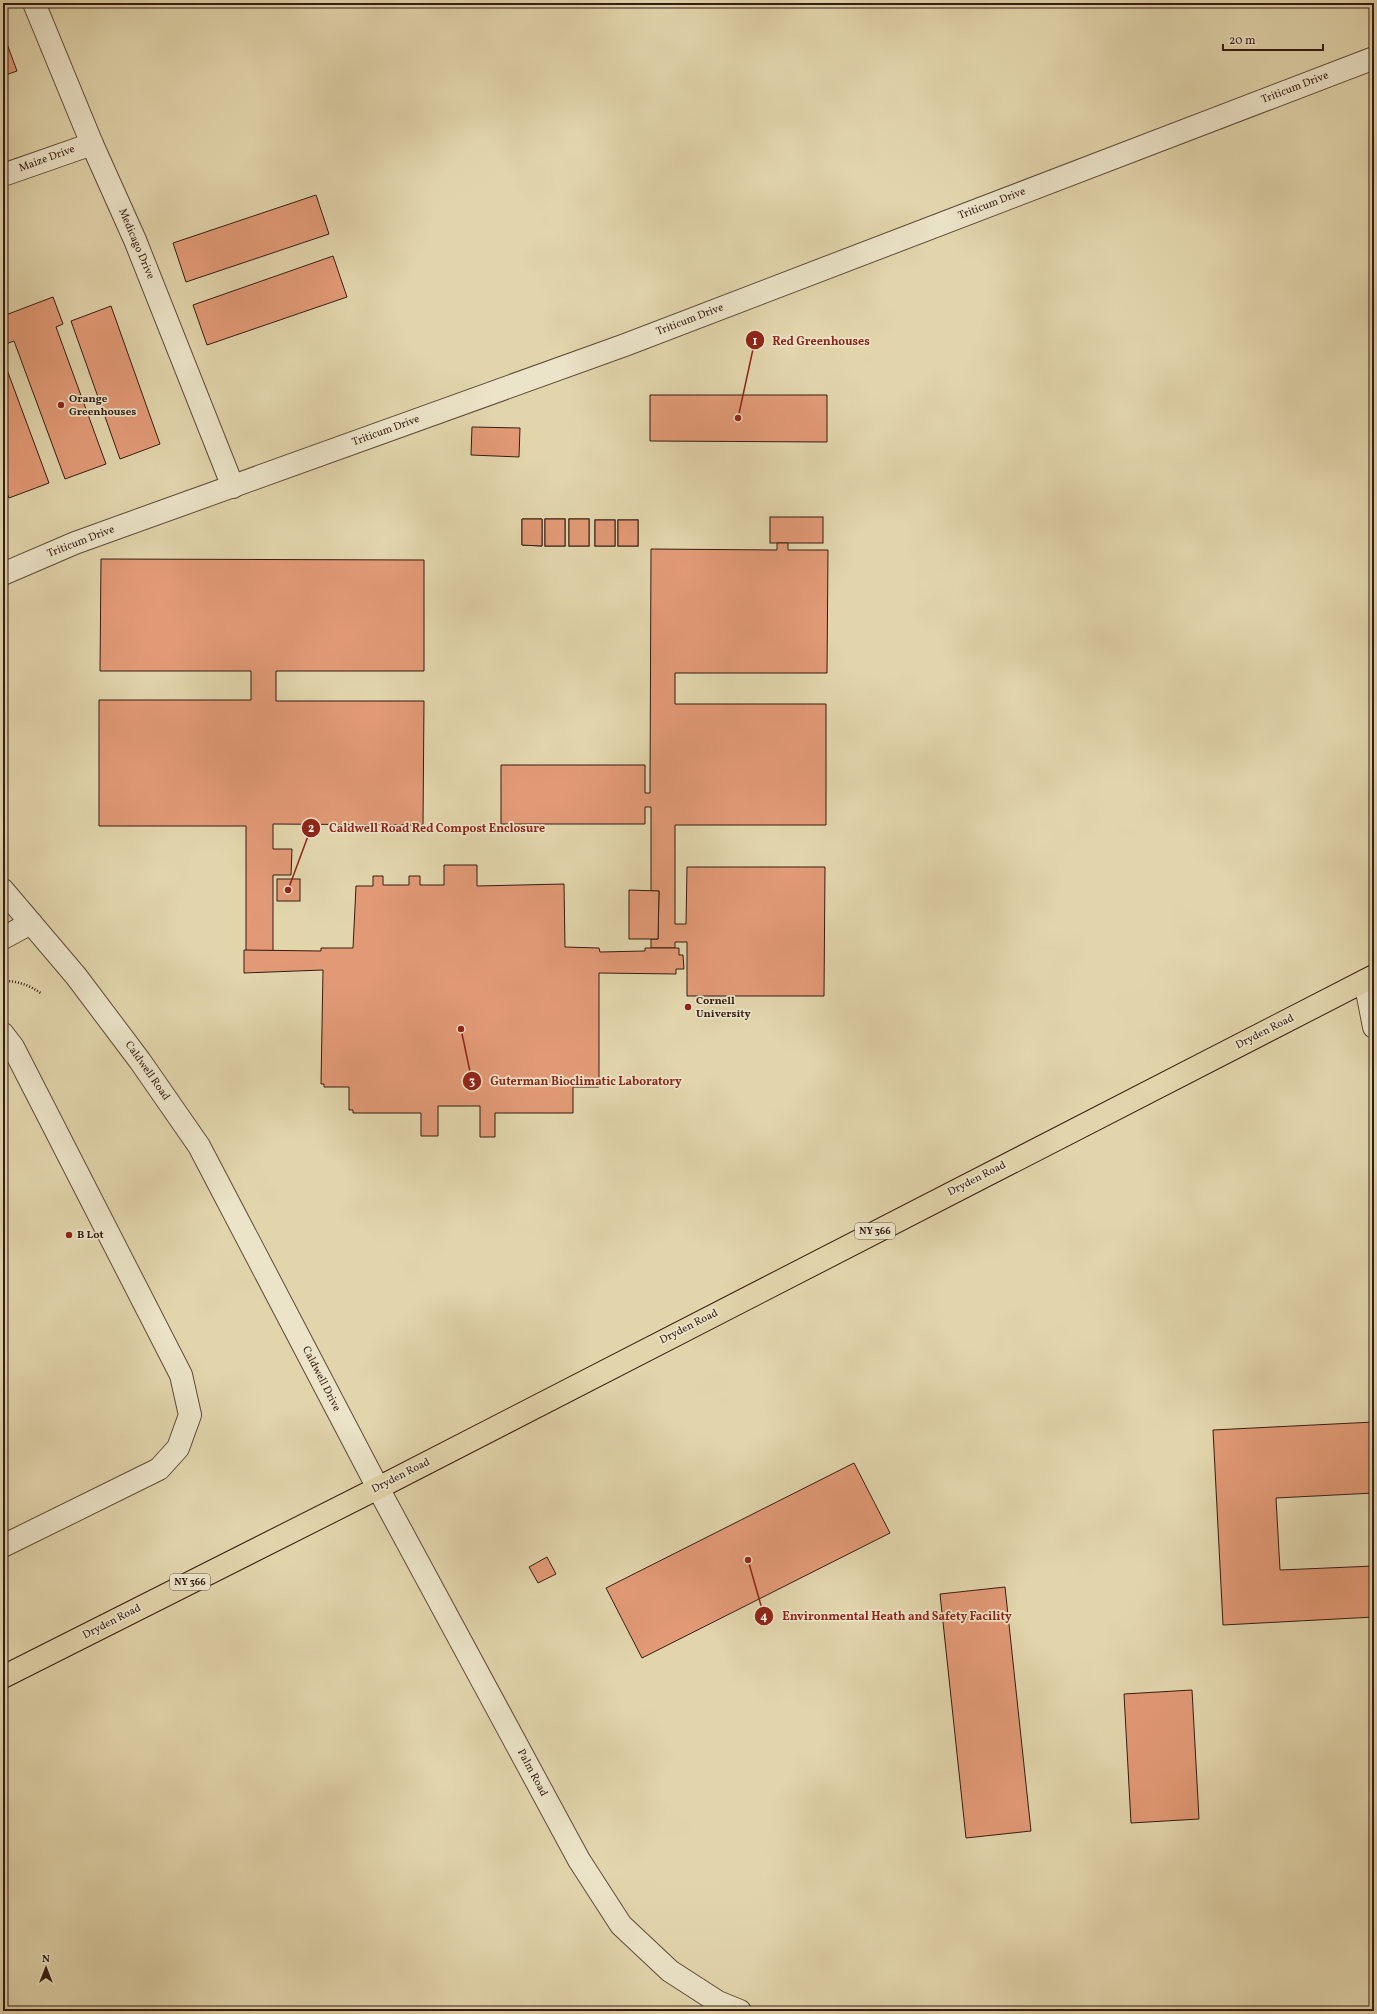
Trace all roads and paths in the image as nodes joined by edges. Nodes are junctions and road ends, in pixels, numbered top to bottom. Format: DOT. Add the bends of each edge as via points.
graph roads {
  1 [pos="34,3"];
  2 [pos="1374,58"];
  3 [pos="92,144"];
  4 [pos="3,175"];
  5 [pos="233,487"];
  6 [pos="3,574"];
  7 [pos="3,890"];
  8 [pos="31,923"];
  9 [pos="3,938"];
  10 [pos="1369,978"];
  11 [pos="3,981"];
  12 [pos="42,994"];
  13 [pos="1374,1027"];
  14 [pos="3,1034"];
  15 [pos="264,1269"];
  16 [pos="378,1488"];
  17 [pos="3,1546"];
  18 [pos="3,1677"];
  19 [pos="740,2011"];
  1 -- 3 [label="street, Medicago Drive"];
  2 -- 5 [label="street, Triticum Drive" via="632,342"];
  3 -- 4 [label="street, Maize Drive"];
  3 -- 5 [label="street, Medicago Drive" via="136,240"];
  5 -- 6 [label="street, Triticum Drive" via="75,543"];
  7 -- 8 [label="street, Caldwell Road"];
  8 -- 9 [label="street"];
  8 -- 15 [label="street, Caldwell Road" via="76,976 140,1060 199,1146"];
  10 -- 13 [label="street"];
  10 -- 16 [label="main road, Dryden Road / NY 366"];
  11 -- 12 [label="path" via="31,986"];
  14 -- 17 [label="street" via="13,1047 180,1375 190,1415 178,1448 159,1469"];
  15 -- 16 [label="street, Caldwell Drive"];
  16 -- 18 [label="main road, Dryden Road / NY 366"];
  16 -- 19 [label="street, Palm Road" via="579,1860 621,1925 670,1972 718,2002"];
}
